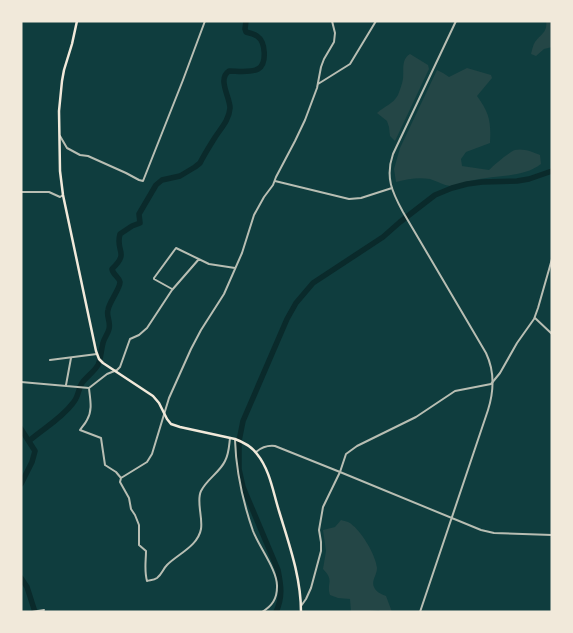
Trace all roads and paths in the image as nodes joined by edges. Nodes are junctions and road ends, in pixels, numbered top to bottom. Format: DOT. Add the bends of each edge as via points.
graph roads {
  1 [pos="77,21"];
  2 [pos="205,21"];
  3 [pos="332,21"];
  4 [pos="376,21"];
  5 [pos="456,21"];
  6 [pos="318,84"];
  7 [pos="60,134"];
  8 [pos="275,181"];
  9 [pos="392,188"];
  10 [pos="21,192"];
  11 [pos="63,196"];
  12 [pos="552,258"];
  13 [pos="199,259"];
  14 [pos="235,268"];
  15 [pos="172,290"];
  16 [pos="534,318"];
  17 [pos="552,334"];
  18 [pos="98,354"];
  19 [pos="71,358"];
  20 [pos="50,360"];
  21 [pos="115,371"];
  22 [pos="21,382"];
  23 [pos="493,382"];
  24 [pos="66,386"];
  25 [pos="87,387"];
  26 [pos="164,414"];
  27 [pos="230,438"];
  28 [pos="235,439"];
  29 [pos="256,452"];
  30 [pos="340,472"];
  31 [pos="121,478"];
  32 [pos="452,518"];
  33 [pos="552,535"];
  34 [pos="301,606"];
  35 [pos="44,610"];
  36 [pos="32,612"];
  37 [pos="262,612"];
  38 [pos="301,612"];
  39 [pos="420,612"];
  1 -- 7 [label="main road" via="62,81"];
  2 -- 7 [label="street" via="143,181 80,155 68,148"];
  3 -- 6 [label="street" via="335,39 324,59"];
  4 -- 6 [label="street" via="350,64"];
  5 -- 9 [label="street" via="393,154 389,169"];
  6 -- 8 [label="street" via="305,120"];
  7 -- 11 [label="main road"];
  8 -- 9 [label="street" via="349,199"];
  8 -- 14 [label="street" via="254,215"];
  9 -- 23 [label="street" via="486,353"];
  10 -- 11 [label="street" via="49,192"];
  11 -- 18 [label="main road"];
  12 -- 16 [label="street"];
  13 -- 14 [label="street"];
  13 -- 15 [label="street"];
  13 -- 15 [label="street" via="176,248 154,278"];
  14 -- 26 [label="street" via="224,294 197,336"];
  15 -- 21 [label="street" via="147,328 130,339 122,365"];
  16 -- 17 [label="street"];
  16 -- 23 [label="street"];
  18 -- 19 [label="street"];
  18 -- 21 [label="main road" via="99,359"];
  19 -- 20 [label="street"];
  19 -- 24 [label="street"];
  21 -- 25 [label="street"];
  21 -- 26 [label="main road" via="153,396"];
  22 -- 24 [label="street"];
  23 -- 30 [label="street" via="455,391 416,417 351,450 344,456"];
  23 -- 32 [label="street" via="491,402"];
  24 -- 25 [label="street"];
  25 -- 31 [label="street" via="91,407 80,430 101,438 105,465"];
  26 -- 27 [label="main road" via="171,424"];
  26 -- 31 [label="street" via="150,458"];
  27 -- 28 [label="main road"];
  27 -- 31 [label="street" via="225,462 198,498 202,514 198,538 155,579 146,580 146,551 139,545 139,525"];
  28 -- 29 [label="main road"];
  28 -- 37 [label="street" via="244,500 278,586 274,601"];
  29 -- 30 [label="street" via="270,445"];
  29 -- 34 [label="main road" via="268,473 290,546"];
  30 -- 32 [label="street"];
  30 -- 34 [label="street" via="323,507 319,530 321,551 312,588"];
  32 -- 33 [label="street" via="481,530"];
  32 -- 39 [label="street"];
  34 -- 38 [label="main road"];
  35 -- 36 [label="street"];
}
